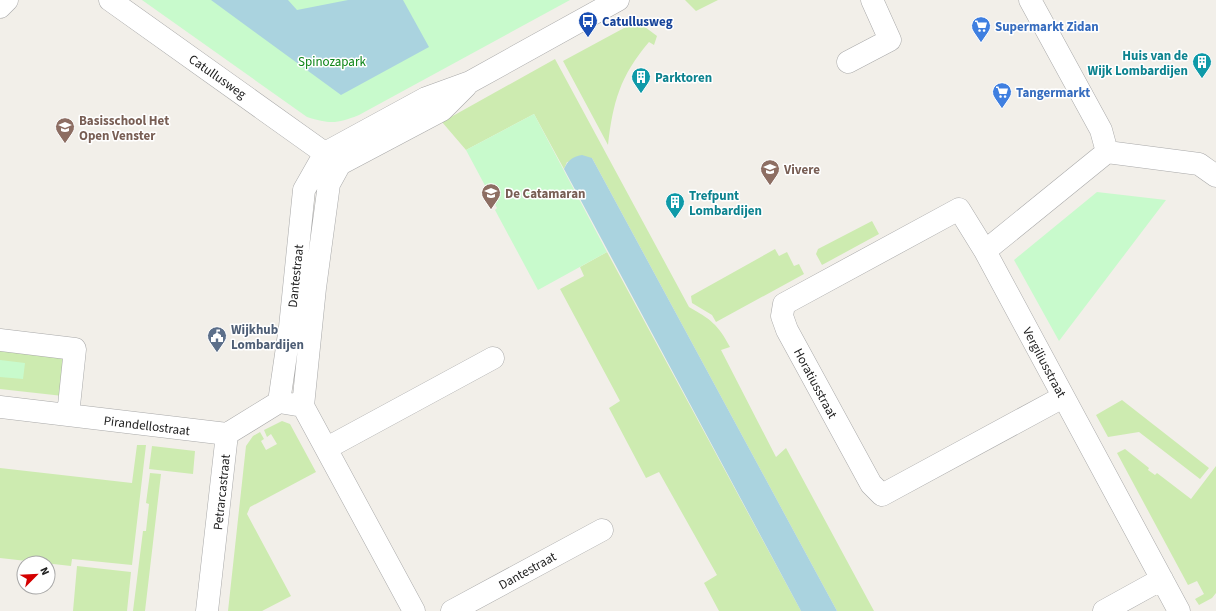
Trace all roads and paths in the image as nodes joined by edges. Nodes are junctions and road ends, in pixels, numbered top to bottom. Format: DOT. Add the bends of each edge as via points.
graph roads {
  1 [pos="7,0"];
  2 [pos="110,0"];
  3 [pos="618,0"];
  4 [pos="872,0"];
  5 [pos="1030,0"];
  6 [pos="0,7"];
  7 [pos="848,62"];
  8 [pos="1107,152"];
  9 [pos="332,159"];
  10 [pos="1216,176"];
  11 [pos="985,251"];
  12 [pos="0,340"];
  13 [pos="493,358"];
  14 [pos="1063,396"];
  15 [pos="279,402"];
  16 [pos="304,406"];
  17 [pos="0,407"];
  18 [pos="68,415"];
  19 [pos="227,434"];
  20 [pos="327,448"];
  21 [pos="602,530"];
  22 [pos="1162,579"];
  23 [pos="207,611"];
  24 [pos="414,611"];
  25 [pos="452,611"];
  26 [pos="1104,611"];
  27 [pos="1179,611"];
  1 -- 6 [label="street"];
  2 -- 9 [label="street, Catullusweg"];
  3 -- 9 [label="street" via="470,82 442,110"];
  4 -- 7 [label="street" via="890,40"];
  5 -- 8 [label="street" via="1101,130"];
  8 -- 10 [label="street" via="1199,164"];
  8 -- 11 [label="street"];
  9 -- 15 [label="street, Dantestraat" via="304,190 290,327"];
  9 -- 16 [label="street, Dantestraat" via="315,288"];
  11 -- 14 [label="street, Vergiliusstraat"];
  11 -- 14 [label="street, Horatiusstraat" via="959,209 784,304 782,316 787,330 871,484 882,494"];
  12 -- 18 [label="street" via="75,349"];
  13 -- 20 [label="street"];
  14 -- 22 [label="street, Vergiliusstraat"];
  15 -- 16 [label="street"];
  15 -- 19 [label="street"];
  16 -- 20 [label="street"];
  17 -- 18 [label="street, Pirandellostraat"];
  18 -- 19 [label="street, Pirandellostraat"];
  19 -- 23 [label="street, Petrarcastraat"];
  20 -- 24 [label="street"];
  21 -- 25 [label="street, Dantestraat"];
  22 -- 26 [label="street"];
  22 -- 27 [label="street, Vergiliusstraat"];
}
